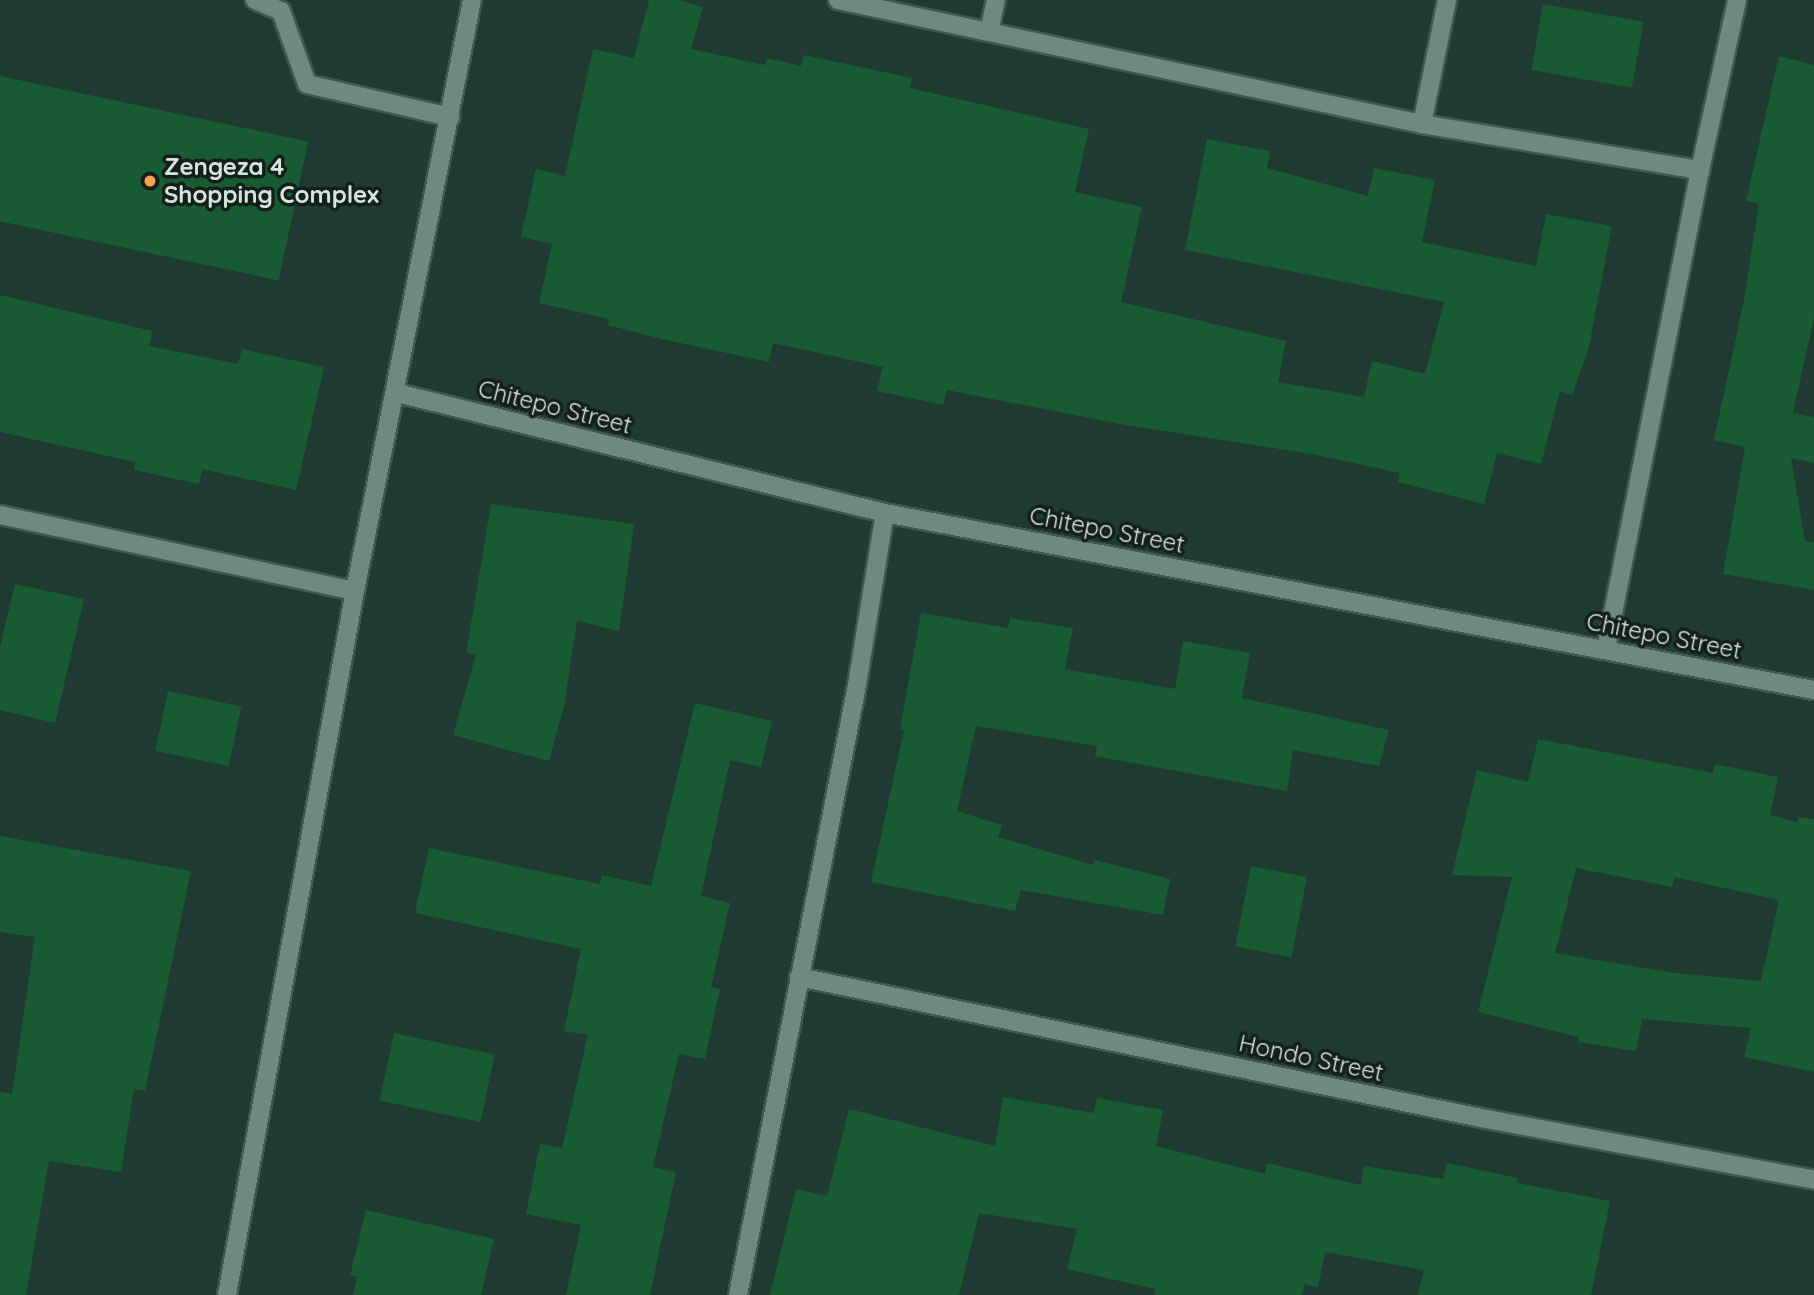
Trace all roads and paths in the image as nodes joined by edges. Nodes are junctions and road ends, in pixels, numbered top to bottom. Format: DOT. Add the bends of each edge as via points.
graph roads {
  1 [pos="255,0"];
  2 [pos="472,0"];
  3 [pos="838,0"];
  4 [pos="996,0"];
  5 [pos="1447,0"];
  6 [pos="1737,0"];
  7 [pos="989,32"];
  8 [pos="450,117"];
  9 [pos="1422,124"];
  10 [pos="1700,170"];
  11 [pos="397,393"];
  12 [pos="885,513"];
  13 [pos="0,515"];
  14 [pos="355,591"];
  15 [pos="1606,649"];
  16 [pos="1814,690"];
  17 [pos="799,977"];
  18 [pos="1814,1180"];
  19 [pos="227,1295"];
  20 [pos="738,1295"];
  1 -- 8 [label="street" via="281,11 307,84"];
  2 -- 8 [label="street"];
  3 -- 7 [label="street"];
  4 -- 7 [label="street"];
  5 -- 9 [label="street"];
  6 -- 10 [label="street"];
  7 -- 9 [label="street"];
  8 -- 11 [label="street"];
  9 -- 10 [label="street"];
  10 -- 15 [label="street"];
  11 -- 12 [label="street, Chitepo Street"];
  11 -- 14 [label="street"];
  12 -- 15 [label="street, Chitepo Street"];
  12 -- 17 [label="street" via="857,685"];
  13 -- 14 [label="street"];
  14 -- 19 [label="street"];
  15 -- 16 [label="street, Chitepo Street"];
  17 -- 18 [label="street, Hondo Street" via="1481,1118"];
  17 -- 20 [label="street"];
}
